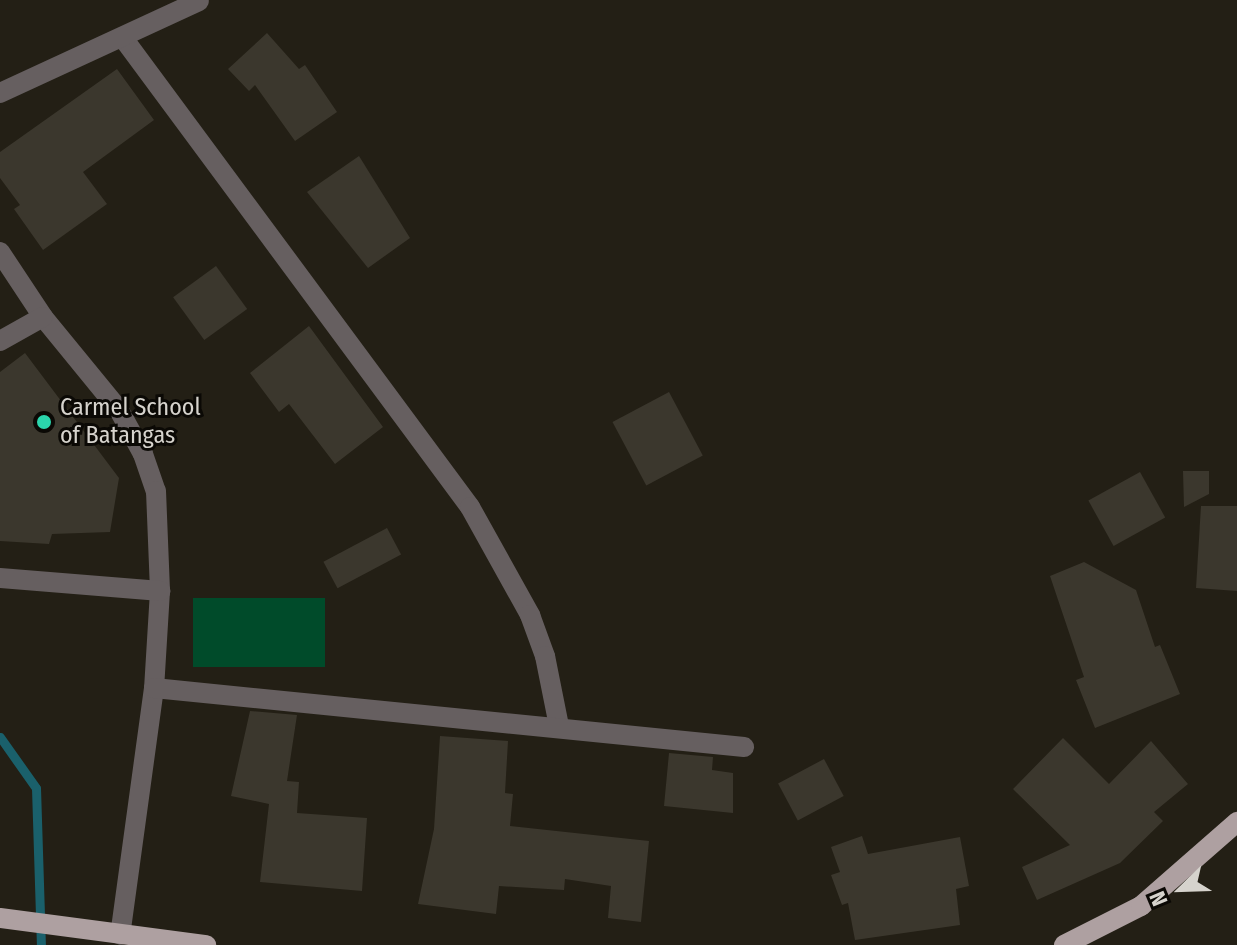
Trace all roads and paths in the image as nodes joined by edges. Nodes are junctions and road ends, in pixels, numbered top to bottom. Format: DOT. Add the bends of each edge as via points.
graph roads {
  1 [pos="199,1"];
  2 [pos="123,38"];
  3 [pos="0,93"];
  4 [pos="0,252"];
  5 [pos="43,317"];
  6 [pos="0,341"];
  7 [pos="0,578"];
  8 [pos="160,591"];
  9 [pos="154,688"];
  10 [pos="559,726"];
  11 [pos="744,747"];
  12 [pos="1237,822"];
  13 [pos="0,918"];
  14 [pos="120,935"];
  15 [pos="206,945"];
  16 [pos="1064,945"];
  1 -- 2 [label="street"];
  2 -- 3 [label="street"];
  2 -- 10 [label="street" via="470,507 530,615 545,656"];
  4 -- 5 [label="street"];
  5 -- 6 [label="street"];
  5 -- 8 [label="street" via="119,410 143,454 156,491"];
  7 -- 8 [label="street"];
  8 -- 9 [label="street"];
  9 -- 10 [label="street"];
  9 -- 14 [label="street"];
  10 -- 11 [label="street"];
  12 -- 16 [label="main road" via="1141,906"];
  13 -- 14 [label="main road"];
  14 -- 15 [label="main road"];
}
